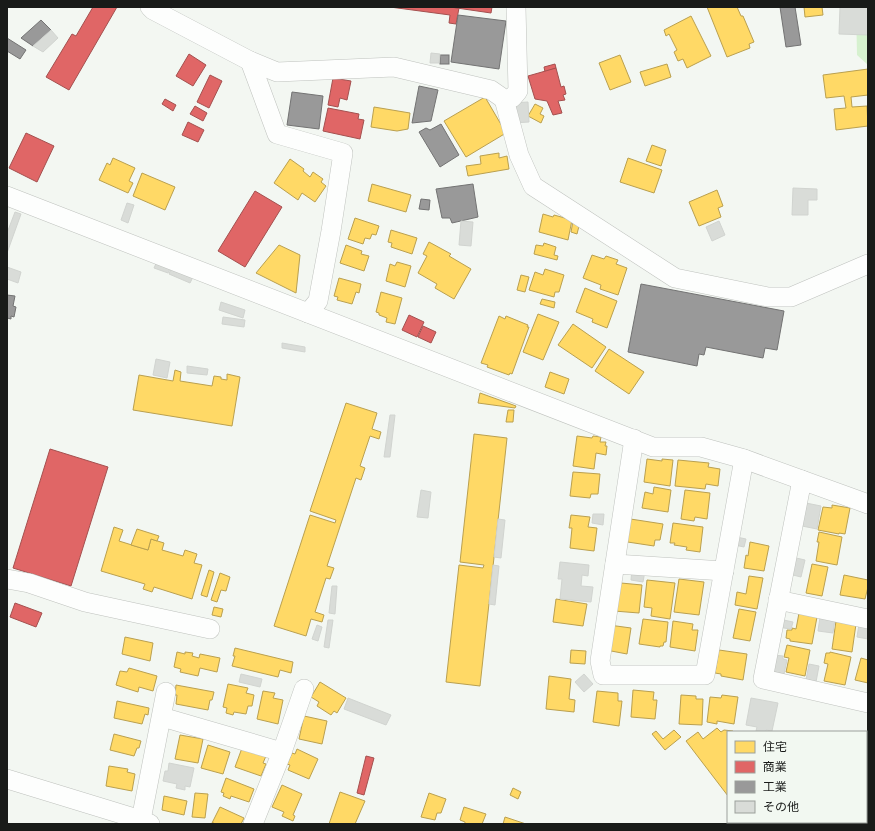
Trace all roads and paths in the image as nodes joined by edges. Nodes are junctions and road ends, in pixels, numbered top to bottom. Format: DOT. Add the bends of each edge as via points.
graph roads {
  1 [pos="150,7"];
  2 [pos="516,7"];
  3 [pos="250,61"];
  4 [pos="504,99"];
  5 [pos="7,196"];
  6 [pos="868,264"];
  7 [pos="308,313"];
  8 [pos="634,440"];
  9 [pos="744,459"];
  10 [pos="802,480"];
  11 [pos="868,504"];
  12 [pos="615,564"];
  13 [pos="724,571"];
  14 [pos="7,579"];
  15 [pos="778,600"];
  16 [pos="868,619"];
  17 [pos="210,630"];
  18 [pos="304,689"];
  19 [pos="166,692"];
  20 [pos="868,703"];
  21 [pos="162,717"];
  22 [pos="282,752"];
  23 [pos="7,780"];
  24 [pos="145,822"];
  25 [pos="253,824"];
  1 -- 3 [label="street"];
  2 -- 4 [label="street" via="518,91 512,98"];
  3 -- 4 [label="street" via="277,72 394,67 491,90"];
  3 -- 7 [label="street" via="278,134 343,154 318,301"];
  4 -- 6 [label="street" via="519,155 533,186 675,278 768,297 791,297"];
  5 -- 7 [label="street"];
  7 -- 8 [label="street"];
  8 -- 9 [label="street" via="653,447 701,447"];
  8 -- 12 [label="street"];
  9 -- 10 [label="street"];
  9 -- 13 [label="street"];
  10 -- 11 [label="street"];
  10 -- 15 [label="street"];
  12 -- 13 [label="street"];
  12 -- 13 [label="street" via="600,661 603,675 705,675"];
  14 -- 17 [label="street" via="29,583 85,602"];
  15 -- 16 [label="street"];
  15 -- 20 [label="street" via="763,680"];
  18 -- 22 [label="street"];
  19 -- 21 [label="street"];
  21 -- 22 [label="street"];
  21 -- 24 [label="street"];
  22 -- 25 [label="street"];
  23 -- 24 [label="street"];
}
